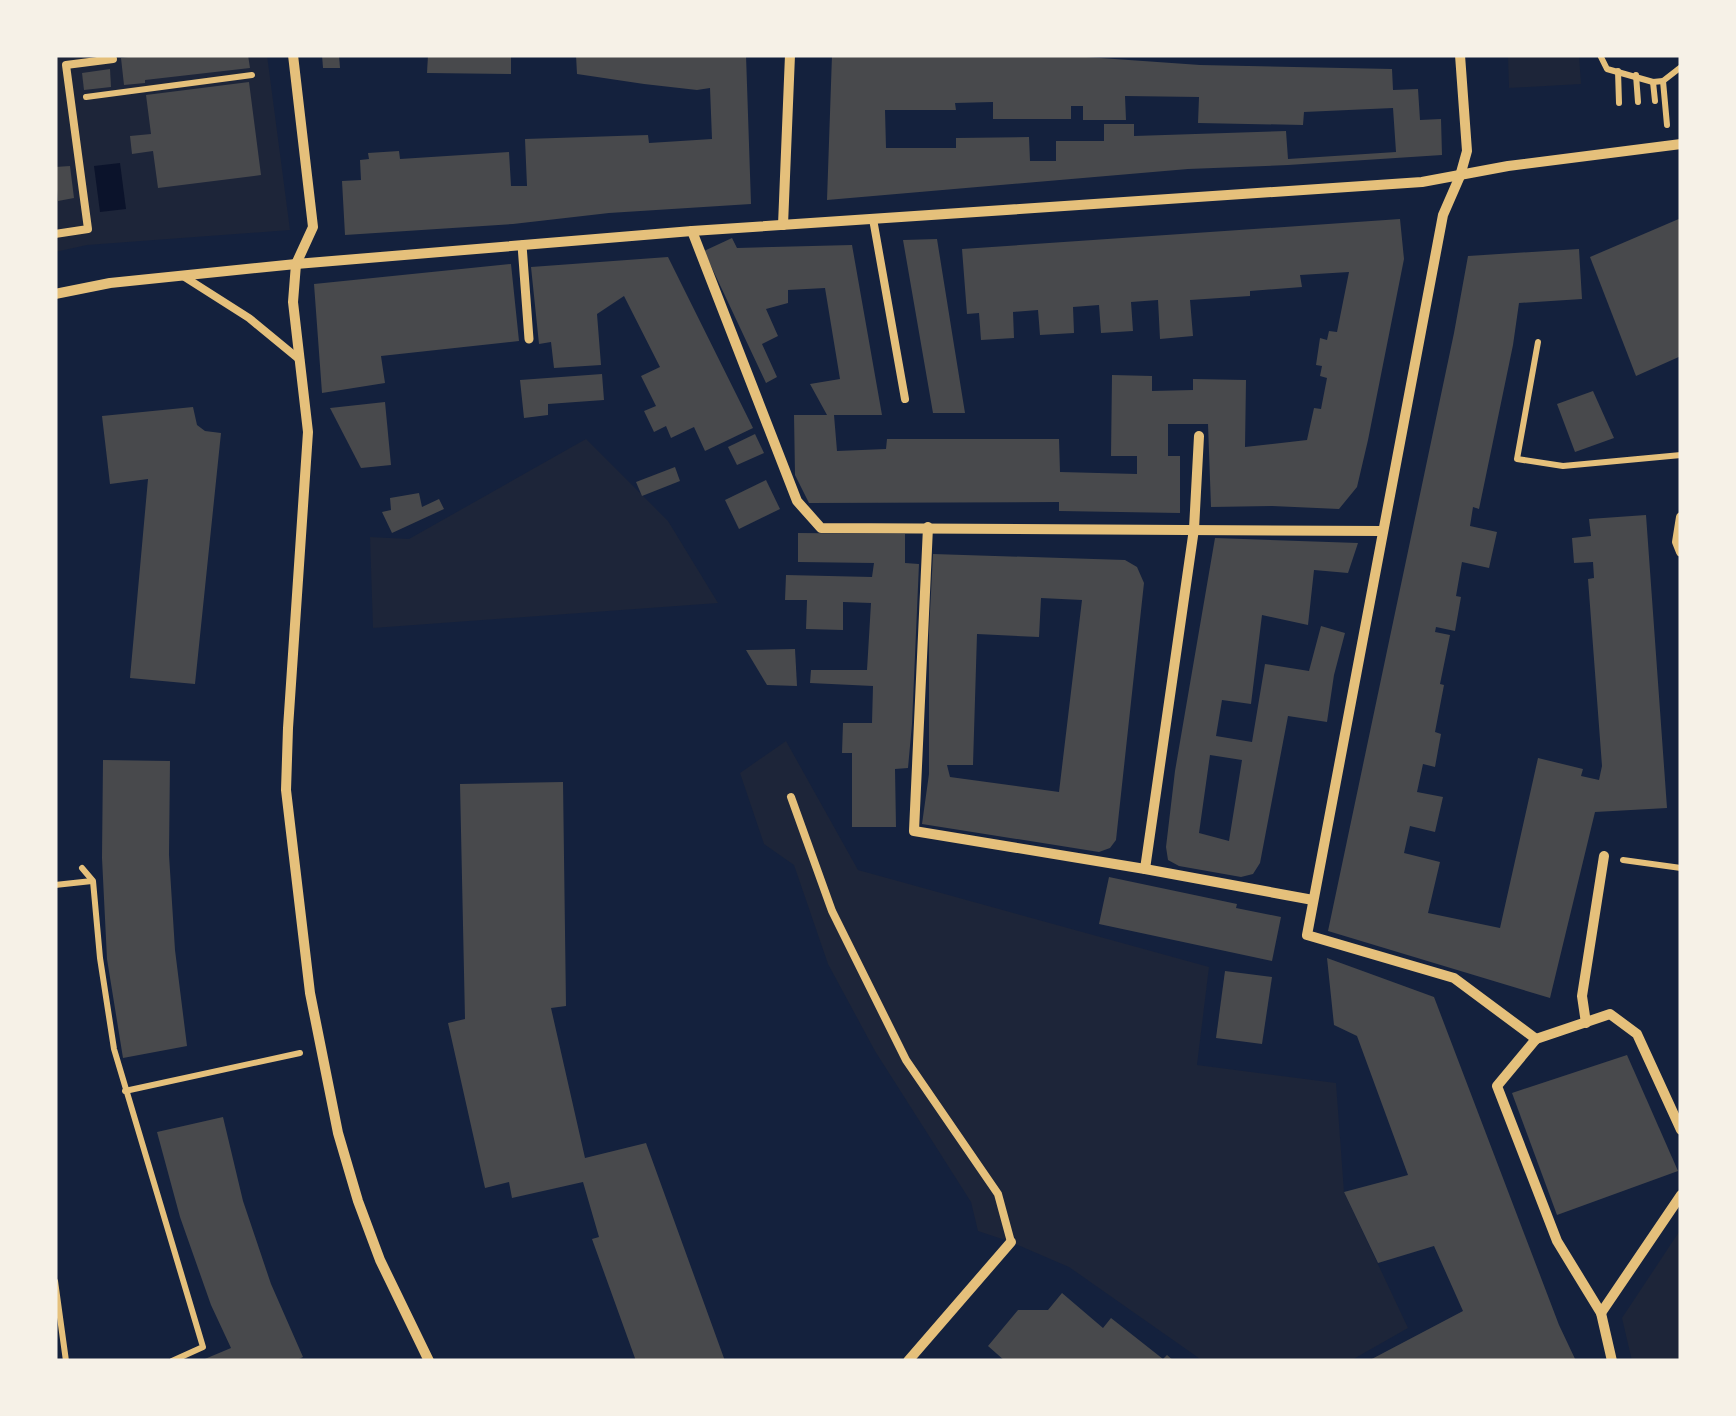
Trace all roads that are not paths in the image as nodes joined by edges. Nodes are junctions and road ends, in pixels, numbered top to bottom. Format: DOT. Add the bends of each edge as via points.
graph roads {
  1 [pos="293,55"];
  2 [pos="790,55"];
  3 [pos="1460,55"];
  4 [pos="113,59"];
  5 [pos="1675,144"];
  6 [pos="1460,176"];
  7 [pos="873,219"];
  8 [pos="783,225"];
  9 [pos="692,230"];
  10 [pos="55,234"];
  11 [pos="522,245"];
  12 [pos="296,264"];
  13 [pos="182,276"];
  14 [pos="55,294"];
  15 [pos="529,339"];
  16 [pos="300,360"];
  17 [pos="905,399"];
  18 [pos="1199,436"];
  19 [pos="1681,517"];
  20 [pos="928,527"];
  21 [pos="1194,529"];
  22 [pos="1382,530"];
  23 [pos="1681,552"];
  24 [pos="791,797"];
  25 [pos="1604,856"];
  26 [pos="1146,869"];
  27 [pos="1313,900"];
  28 [pos="1586,1022"];
  29 [pos="1536,1039"];
  30 [pos="1681,1130"];
  31 [pos="1681,1195"];
  32 [pos="1011,1242"];
  33 [pos="1601,1313"];
  34 [pos="429,1361"];
  35 [pos="908,1361"];
  36 [pos="1612,1361"];
  1 -- 12 [label="street" via="313,227"];
  2 -- 8 [label="street"];
  3 -- 6 [label="street" via="1467,150"];
  4 -- 10 [label="lane" via="66,65 88,229"];
  5 -- 6 [label="street"];
  6 -- 7 [label="street"];
  6 -- 22 [label="street" via="1443,215"];
  7 -- 8 [label="street"];
  7 -- 17 [label="lane"];
  8 -- 9 [label="street"];
  9 -- 11 [label="street"];
  9 -- 20 [label="street" via="798,501 821,528"];
  11 -- 12 [label="street"];
  11 -- 15 [label="street"];
  12 -- 13 [label="street"];
  12 -- 16 [label="street"];
  13 -- 14 [label="street"];
  13 -- 16 [label="lane"];
  16 -- 34 [label="street" via="308,432 286,790 310,993 358,1201"];
  18 -- 21 [label="street"];
  19 -- 23 [label="street"];
  20 -- 21 [label="street"];
  20 -- 26 [label="street" via="914,831"];
  21 -- 22 [label="street"];
  21 -- 26 [label="street"];
  22 -- 27 [label="street"];
  24 -- 32 [label="lane" via="832,911 906,1060 998,1194"];
  25 -- 28 [label="street" via="1582,996"];
  26 -- 27 [label="street"];
  27 -- 29 [label="street" via="1307,935 1454,978"];
  28 -- 29 [label="street"];
  28 -- 30 [label="street" via="1610,1014 1636,1034"];
  29 -- 33 [label="street" via="1497,1086 1557,1241"];
  31 -- 33 [label="street"];
  32 -- 35 [label="street"];
  33 -- 36 [label="street"];
}
